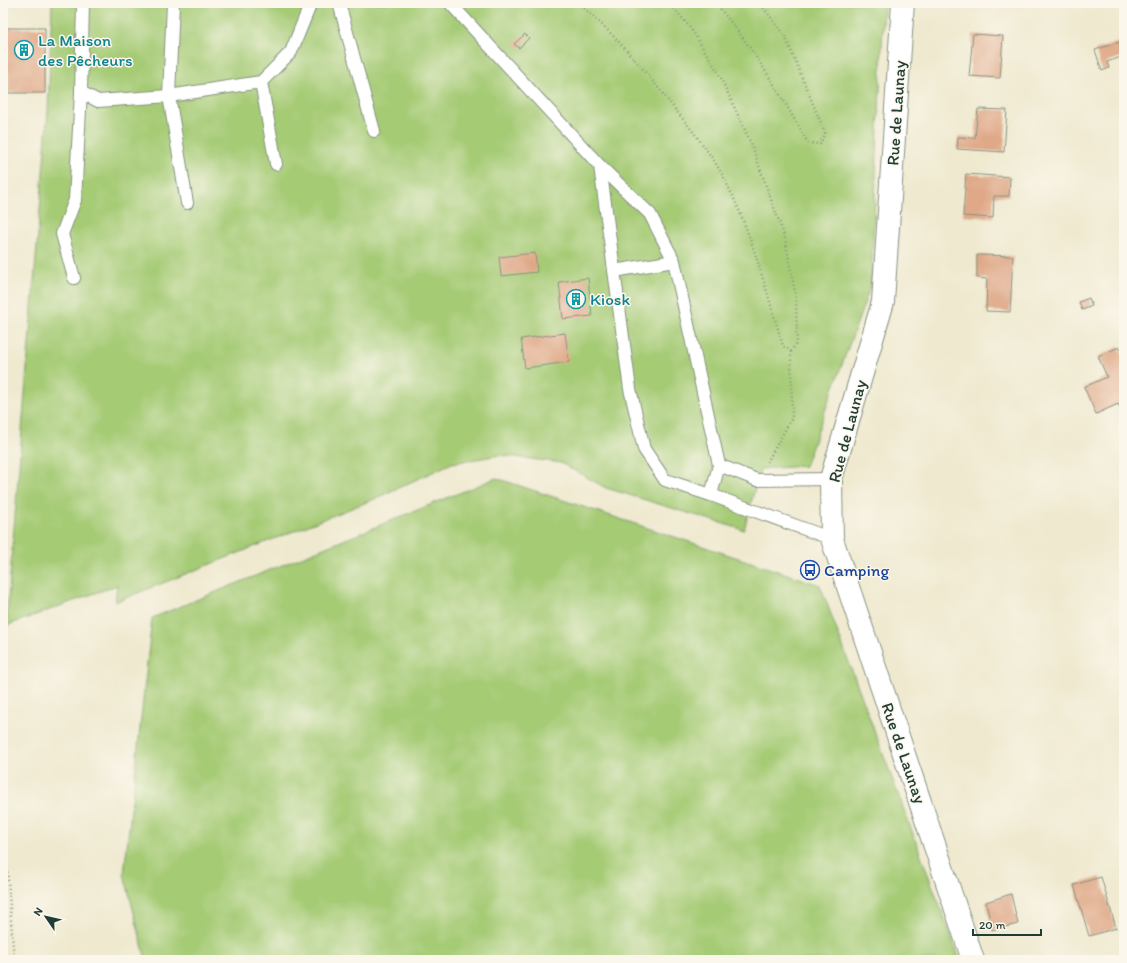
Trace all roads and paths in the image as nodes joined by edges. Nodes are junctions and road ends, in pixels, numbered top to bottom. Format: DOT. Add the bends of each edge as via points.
graph roads {
  1 [pos="83,3"];
  2 [pos="173,3"];
  3 [pos="311,3"];
  4 [pos="339,3"];
  5 [pos="450,3"];
  6 [pos="578,3"];
  7 [pos="670,3"];
  8 [pos="715,3"];
  9 [pos="760,3"];
  10 [pos="903,3"];
  11 [pos="261,82"];
  12 [pos="81,92"];
  13 [pos="169,96"];
  14 [pos="374,131"];
  15 [pos="276,164"];
  16 [pos="600,166"];
  17 [pos="187,203"];
  18 [pos="674,261"];
  19 [pos="614,271"];
  20 [pos="74,278"];
  21 [pos="791,351"];
  22 [pos="719,465"];
  23 [pos="831,479"];
  24 [pos="757,480"];
  25 [pos="711,495"];
  26 [pos="832,539"];
  27 [pos="3,812"];
  28 [pos="14,960"];
  29 [pos="973,960"];
  1 -- 12 [label="lane"];
  2 -- 13 [label="lane"];
  3 -- 11 [label="lane" via="291,52"];
  4 -- 14 [label="lane"];
  5 -- 16 [label="lane"];
  6 -- 21 [label="path" via="594,16 650,77 707,149 729,187 754,251 783,346"];
  7 -- 21 [label="path" via="718,72 750,141 785,238 796,298 797,343"];
  8 -- 9 [label="path" via="759,60 808,144 820,144 825,133 785,36"];
  10 -- 23 [label="street, Rue de Launay" via="883,302"];
  11 -- 13 [label="lane"];
  11 -- 15 [label="lane"];
  12 -- 13 [label="lane" via="98,101"];
  12 -- 20 [label="lane" via="75,200 62,234"];
  13 -- 17 [label="lane"];
  16 -- 18 [label="lane" via="650,214"];
  16 -- 19 [label="lane"];
  18 -- 19 [label="lane"];
  18 -- 22 [label="lane"];
  19 -- 25 [label="lane" via="630,389 644,449 665,480"];
  21 -- 24 [label="path" via="792,418"];
  22 -- 24 [label="lane"];
  22 -- 25 [label="lane"];
  23 -- 24 [label="lane"];
  23 -- 26 [label="street, Rue de Launay"];
  25 -- 26 [label="lane"];
  26 -- 29 [label="street, Rue de Launay"];
  27 -- 28 [label="path"];
}
